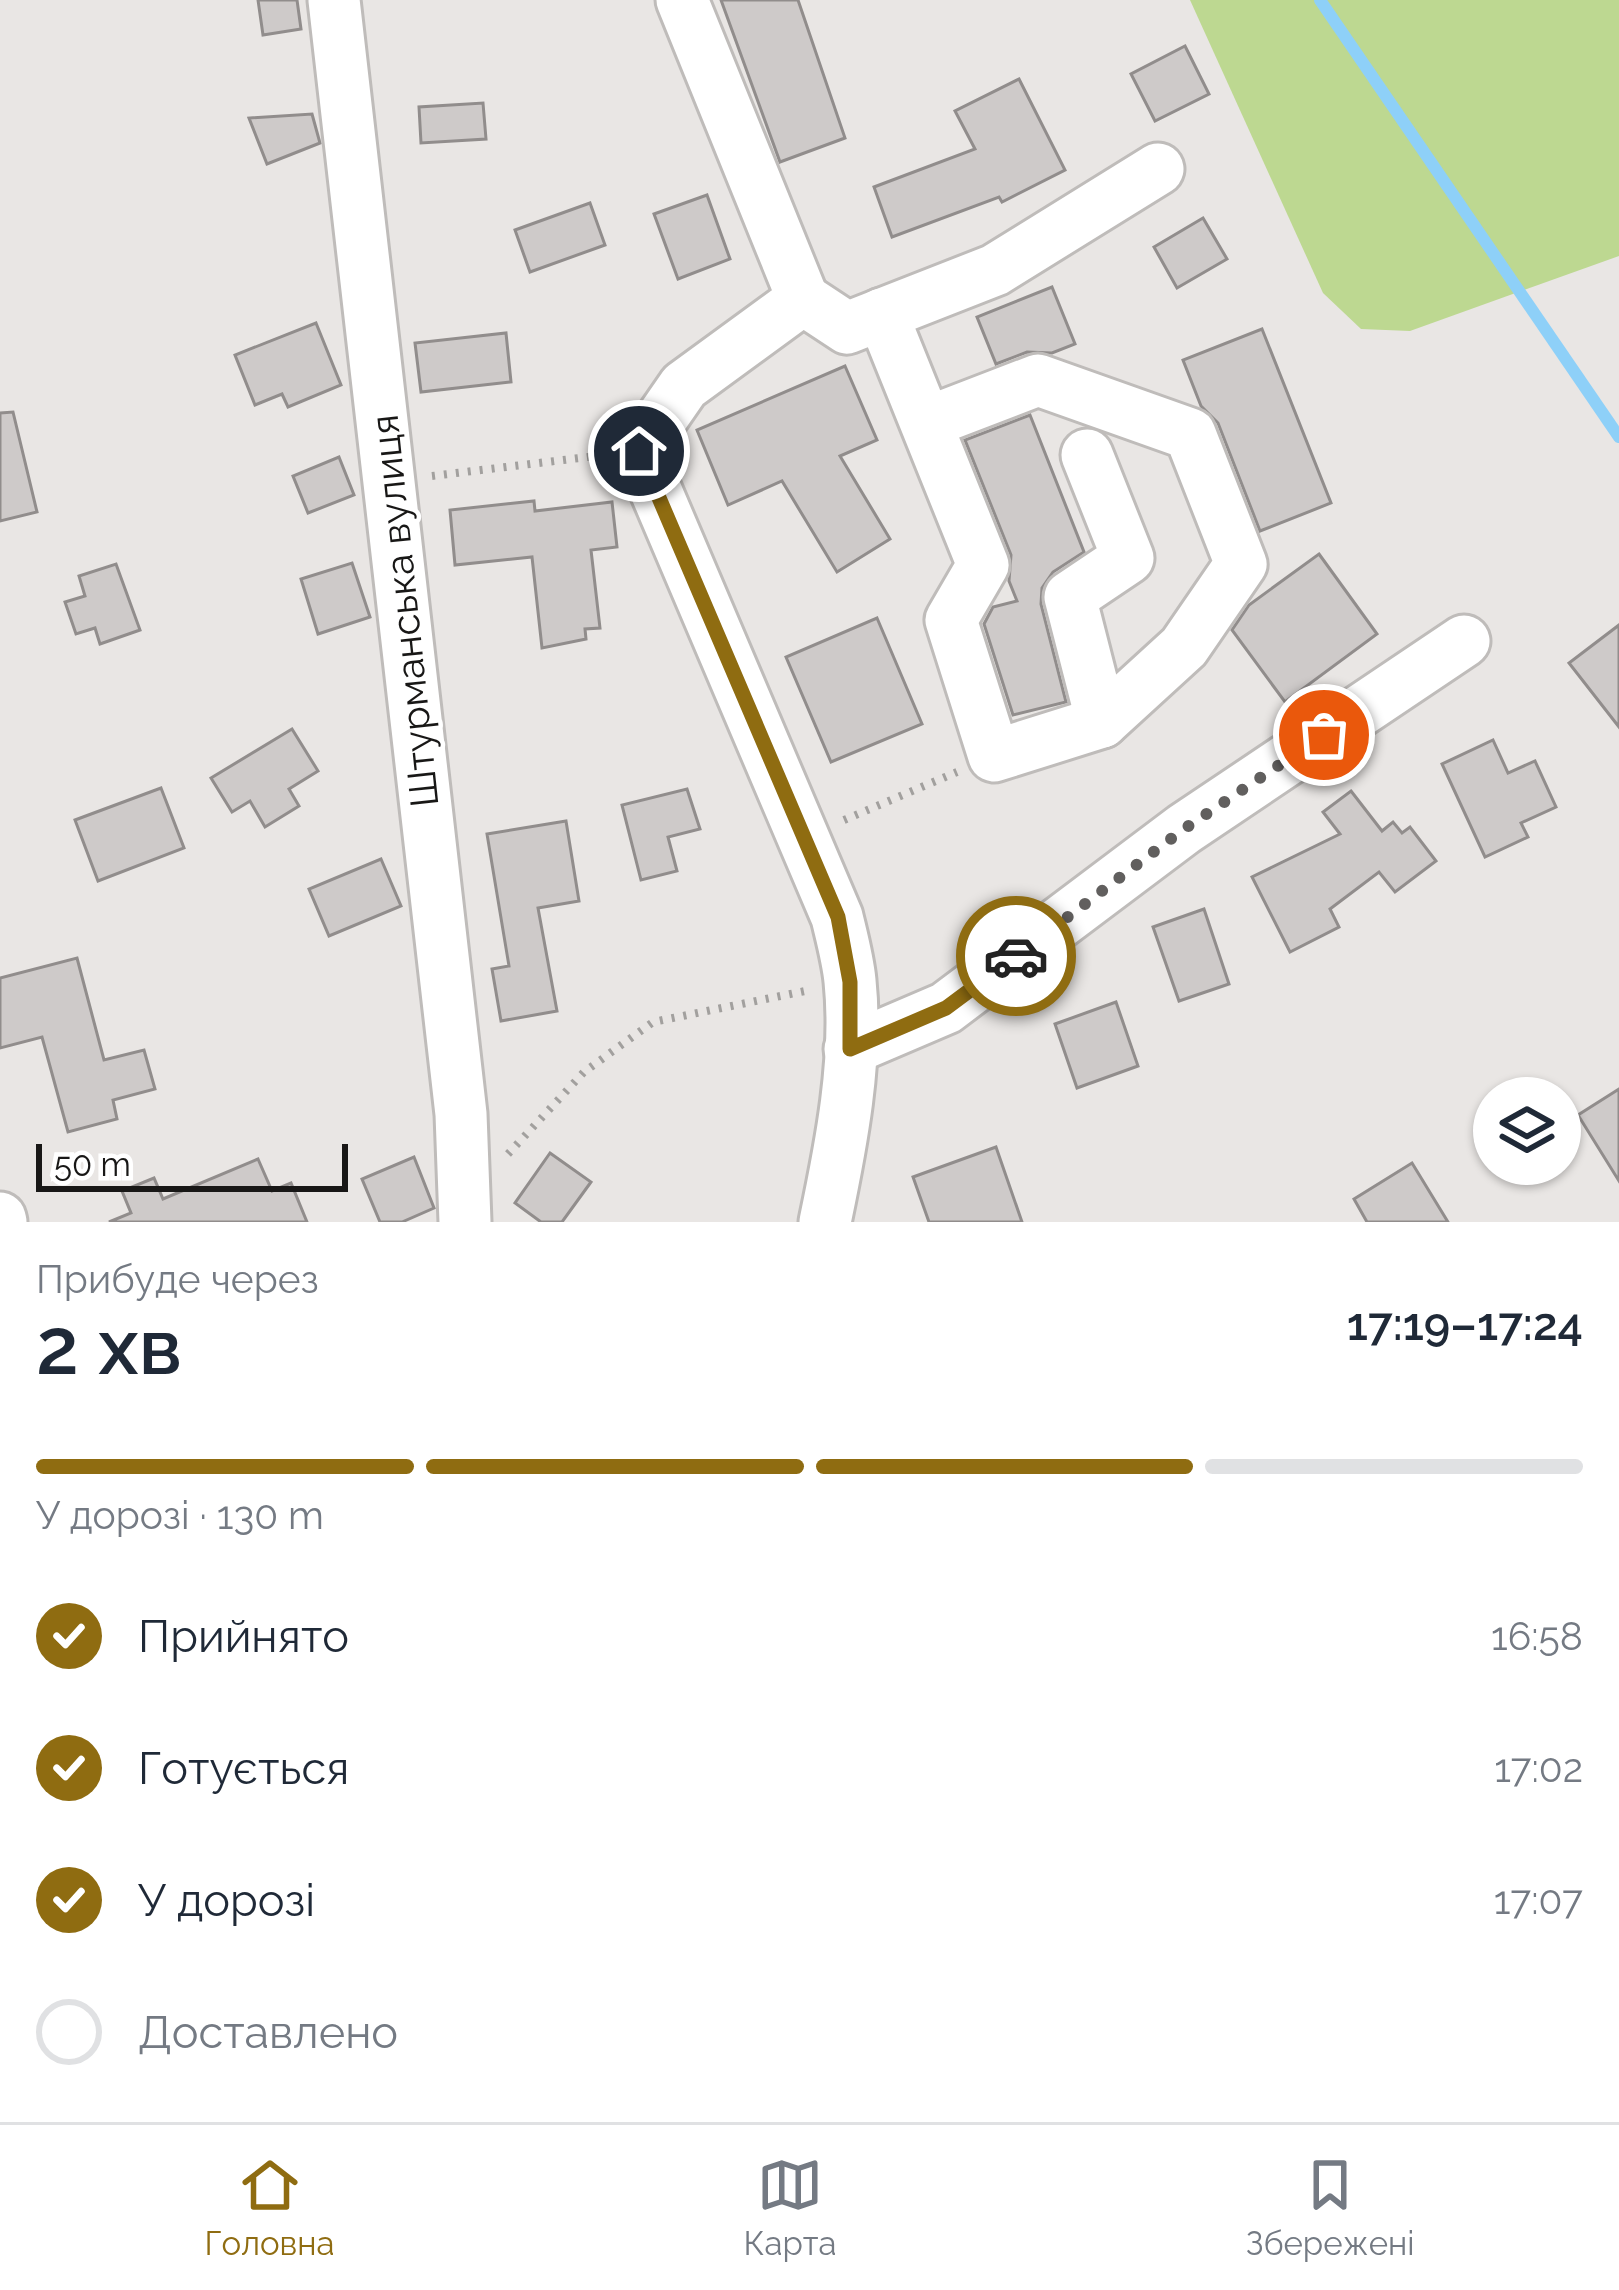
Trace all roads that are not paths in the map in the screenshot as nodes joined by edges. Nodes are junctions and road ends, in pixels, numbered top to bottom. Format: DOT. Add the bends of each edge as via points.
graph roads {
  1 [pos="334,0"];
  2 [pos="682,0"];
  3 [pos="1158,169"];
  4 [pos="802,299"];
  5 [pos="882,314"];
  6 [pos="926,424"];
  7 [pos="1087,455"];
  8 [pos="1464,641"];
  9 [pos="1102,722"];
  10 [pos="850,1049"];
  11 [pos="465,1210"];
  12 [pos="825,1222"];
  1 -- 11 [label="street, Штурманська вулиця" via="461,1114"];
  2 -- 4 [label="street"];
  3 -- 5 [label="street" via="995,270"];
  4 -- 5 [label="street" via="847,328"];
  4 -- 10 [label="street" via="684,386 639,451 838,917 850,982"];
  5 -- 6 [label="street"];
  6 -- 9 [label="street" via="983,565 951,620 994,756"];
  6 -- 9 [label="street" via="1038,380 1190,434 1241,564 1184,647"];
  7 -- 9 [label="street" via="1128,558 1070,597"];
  8 -- 10 [label="street" via="1184,829 946,1008"];
  10 -- 12 [label="street"];
}
